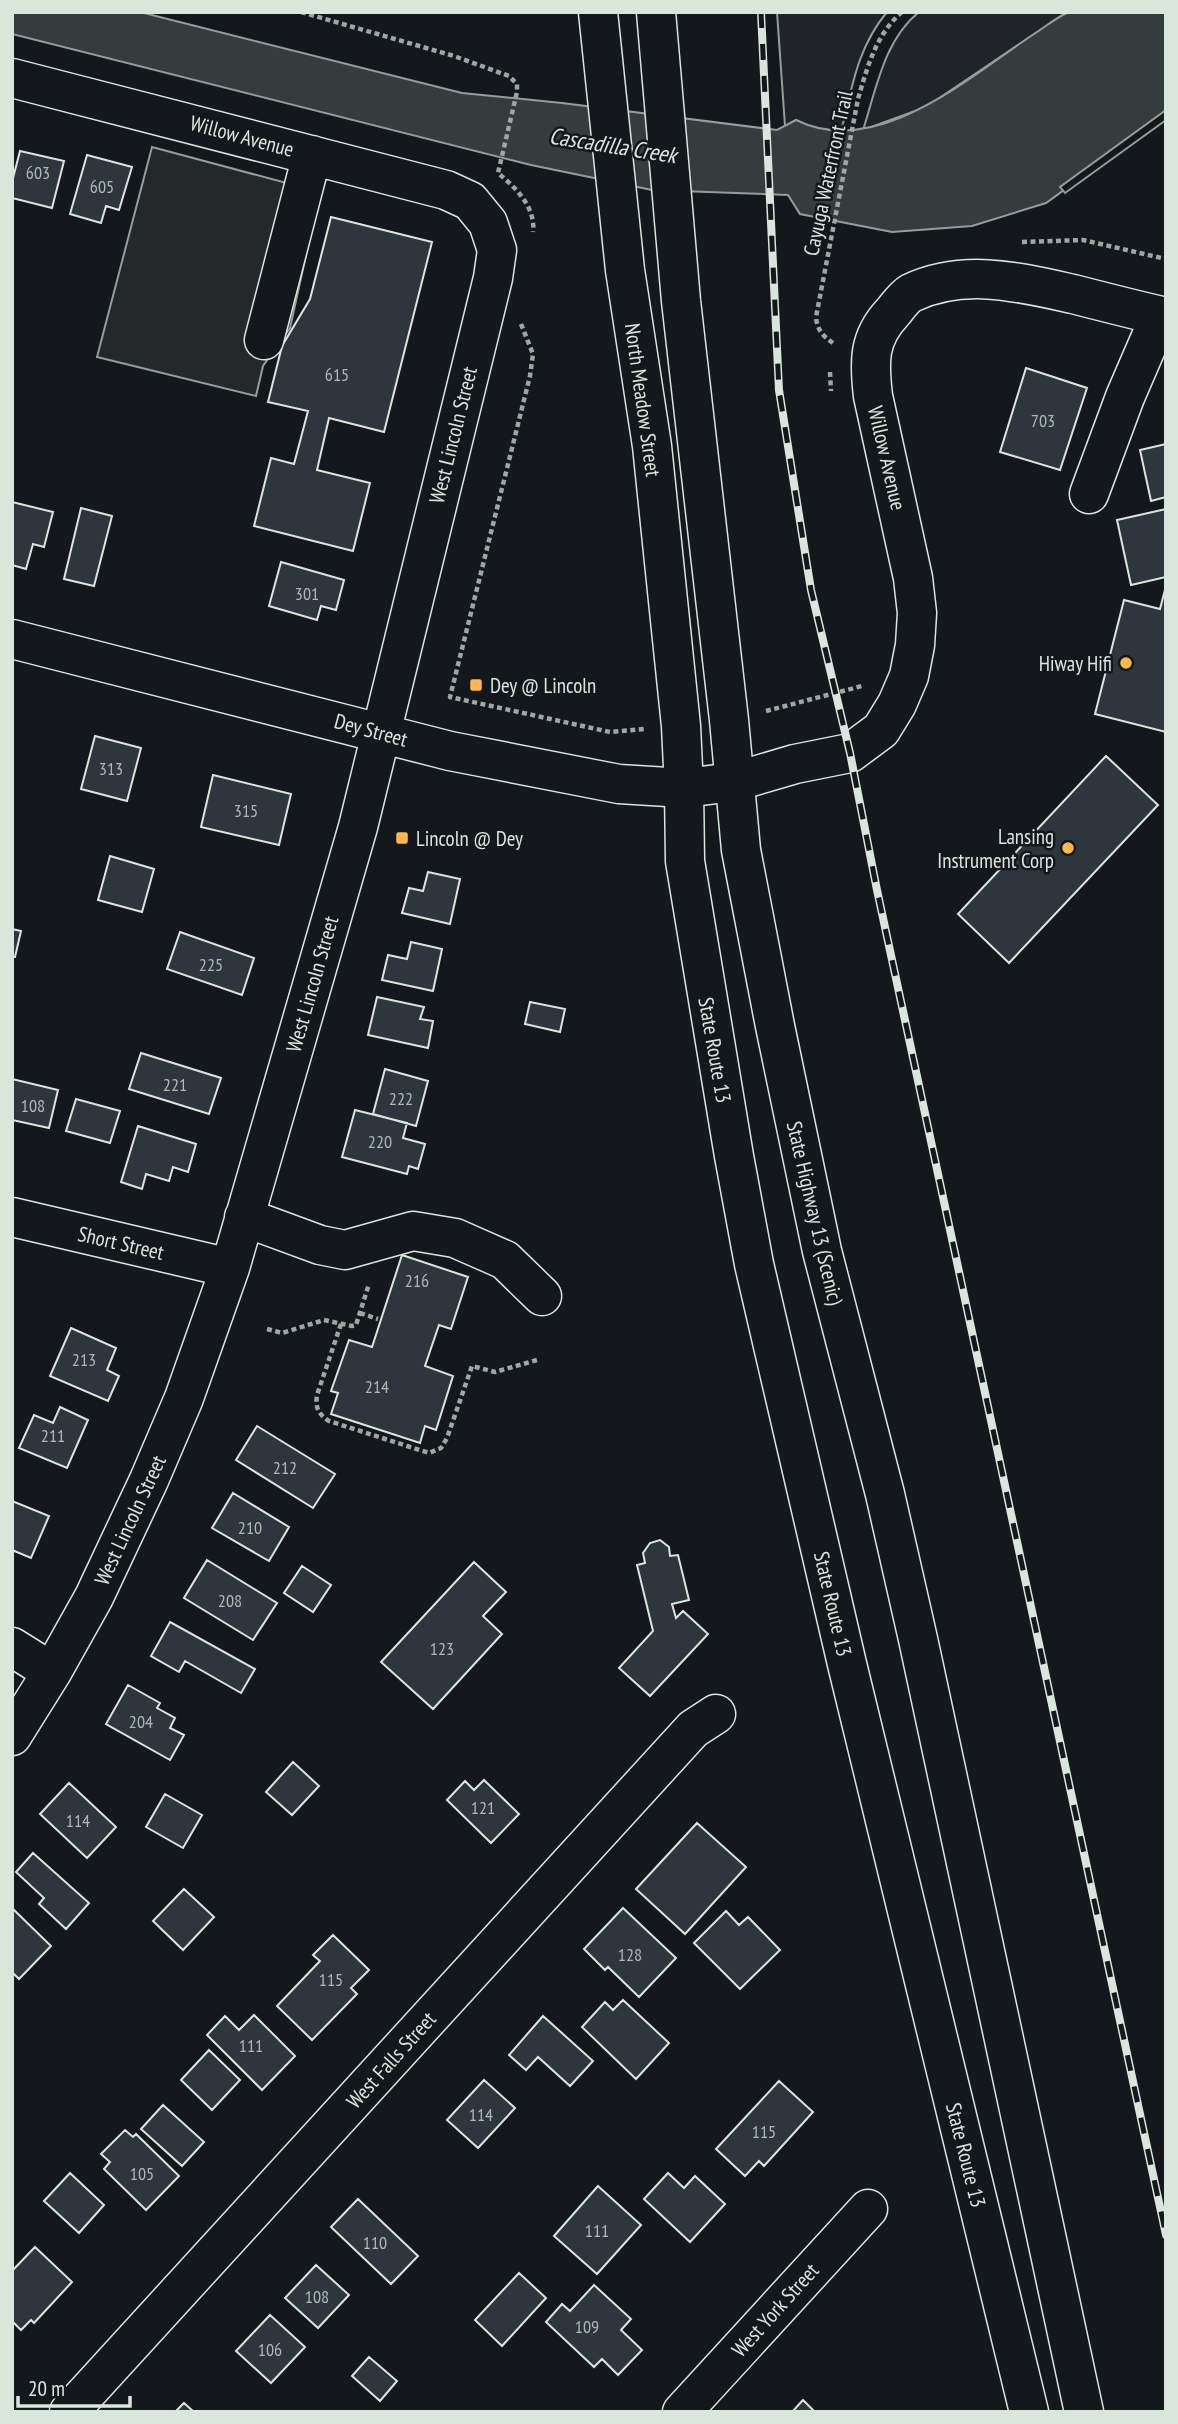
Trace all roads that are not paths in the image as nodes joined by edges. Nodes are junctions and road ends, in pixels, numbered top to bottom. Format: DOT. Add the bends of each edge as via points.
graph roads {
  1 [pos="598,12"];
  2 [pos="656,12"];
  3 [pos="12,78"];
  4 [pos="313,155"];
  5 [pos="470,201"];
  6 [pos="1163,316"];
  7 [pos="264,340"];
  8 [pos="1089,494"];
  9 [pos="12,639"];
  10 [pos="380,732"];
  11 [pos="734,782"];
  12 [pos="684,788"];
  13 [pos="12,1217"];
  14 [pos="244,1217"];
  15 [pos="230,1268"];
  16 [pos="542,1296"];
  17 [pos="12,1647"];
  18 [pos="52,1672"];
  19 [pos="716,1714"];
  20 [pos="12,1737"];
  21 [pos="868,2209"];
  22 [pos="69,2412"];
  23 [pos="682,2412"];
  24 [pos="1029,2412"];
  25 [pos="1084,2412"];
  1 -- 12 [label="main road, North Meadow Street" via="625,270 652,446"];
  2 -- 11 [label="main road"];
  3 -- 4 [label="main road, Willow Avenue"];
  4 -- 5 [label="main road, Willow Avenue" via="446,190"];
  4 -- 7 [label="main road"];
  5 -- 10 [label="main road, West Lincoln Street" via="488,223 497,250 493,278"];
  6 -- 8 [label="main road" via="1125,397"];
  6 -- 11 [label="main road, Willow Avenue" via="992,278 948,281 909,294 874,340 869,366 913,578 917,613 909,676 881,730 850,753"];
  9 -- 10 [label="main road, Dey Street"];
  10 -- 12 [label="main road, Dey Street" via="450,751 619,784"];
  10 -- 14 [label="main road, West Lincoln Street" via="358,827"];
  11 -- 12 [label="main road, Dey Street"];
  11 -- 25 [label="main road, State Highway 13 (Scenic)" via="741,850 822,1251 918,1639"];
  12 -- 24 [label="main road, State Route 13" via="687,874 754,1264"];
  13 -- 15 [label="main road, Short Street"];
  14 -- 15 [label="main road, West Lincoln Street"];
  14 -- 16 [label="main road" via="345,1250 413,1231 455,1238 505,1260"];
  15 -- 18 [label="main road, West Lincoln Street" via="149,1480 94,1597"];
  17 -- 18 [label="main road"];
  18 -- 20 [label="main road, West Lincoln Street"];
  19 -- 22 [label="main road, West Falls Street" via="693,1729"];
  21 -- 23 [label="main road, West York Street"];
}
